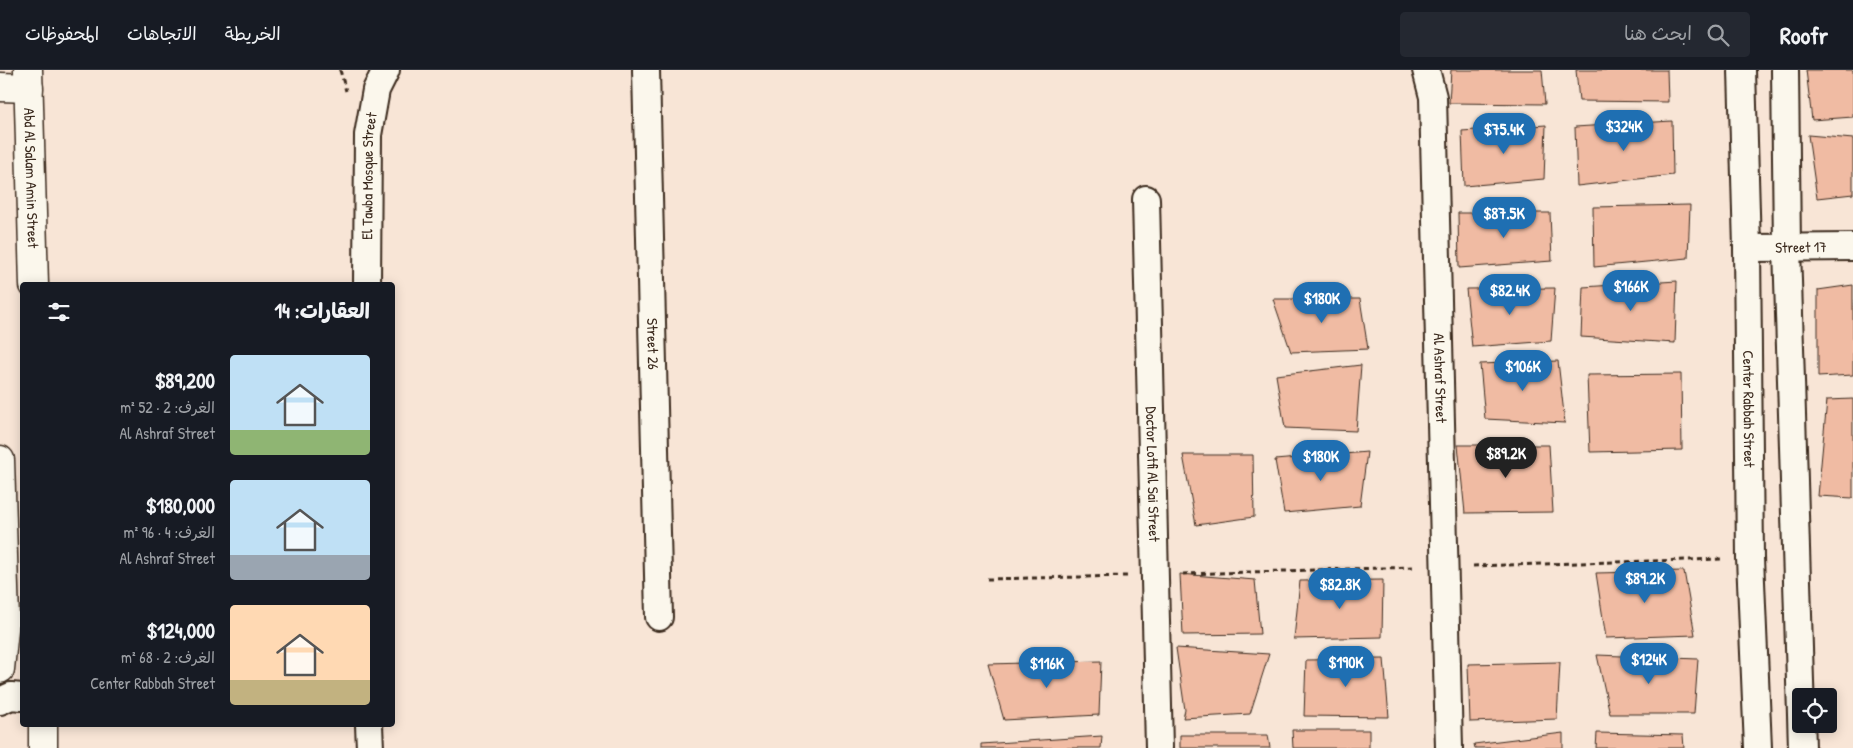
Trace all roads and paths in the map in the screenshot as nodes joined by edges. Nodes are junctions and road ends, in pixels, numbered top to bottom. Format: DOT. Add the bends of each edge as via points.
graph roads {
  1 [pos="386,70"];
  2 [pos="646,70"];
  3 [pos="1426,70"];
  4 [pos="1742,70"];
  5 [pos="1785,70"];
  6 [pos="28,79"];
  7 [pos="0,87"];
  8 [pos="1146,199"];
  9 [pos="1787,247"];
  10 [pos="1853,247"];
  11 [pos="1747,248"];
  12 [pos="34,282"];
  13 [pos="366,282"];
  14 [pos="0,460"];
  15 [pos="1750,558"];
  16 [pos="1445,567"];
  17 [pos="1155,575"];
  18 [pos="987,579"];
  19 [pos="659,617"];
  20 [pos="0,669"];
  21 [pos="20,697"];
  22 [pos="0,701"];
  23 [pos="44,727"];
  24 [pos="369,727"];
  25 [pos="44,748"];
  26 [pos="370,748"];
  27 [pos="1159,748"];
  28 [pos="1449,748"];
  29 [pos="1758,748"];
  30 [pos="1802,748"];
  1 -- 13 [label="street, El Tawba Mosque Street" via="376,90 368,135"];
  2 -- 19 [label="street, Street 26"];
  3 -- 16 [label="street, Al Ashraf Street" via="1433,97"];
  4 -- 11 [label="street, Center Rabbah Street"];
  5 -- 9 [label="street"];
  6 -- 7 [label="street"];
  6 -- 12 [label="street, Abd Al Salam Amin Street"];
  8 -- 17 [label="street, Doctor Lotfi Al Sai Street"];
  9 -- 10 [label="street, Street 17"];
  9 -- 11 [label="street, Street 17"];
  9 -- 30 [label="street"];
  11 -- 15 [label="street, Center Rabbah Street"];
  14 -- 20 [label="street" via="5,619"];
  15 -- 16 [label="path"];
  15 -- 29 [label="street, Center Rabbah Street"];
  16 -- 17 [label="path"];
  16 -- 28 [label="street, Al Ashraf Street"];
  17 -- 18 [label="path"];
  17 -- 27 [label="street, Doctor Lotfi Al Sai Street"];
  21 -- 22 [label="street" via="11,696"];
  23 -- 25 [label="street"];
  24 -- 26 [label="street"];
}
